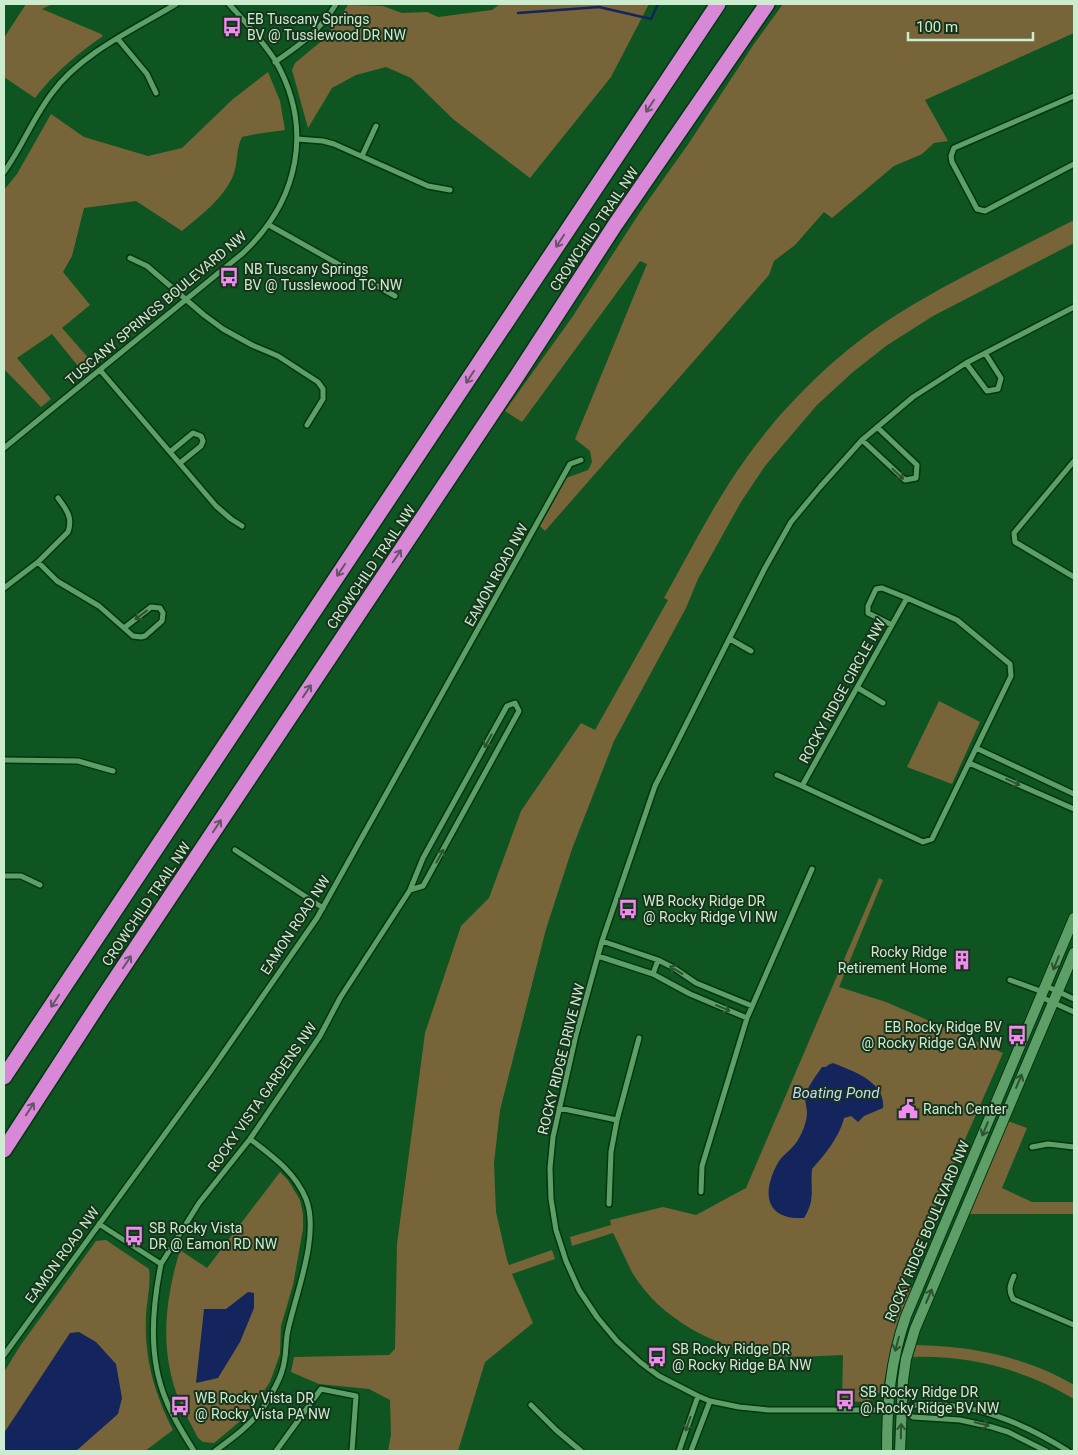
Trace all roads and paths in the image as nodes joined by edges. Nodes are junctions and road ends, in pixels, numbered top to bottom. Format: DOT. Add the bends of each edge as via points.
graph roads {
  1 [pos="176,4"];
  2 [pos="229,4"];
  3 [pos="336,4"];
  4 [pos="710,4"];
  5 [pos="718,4"];
  6 [pos="767,4"];
  7 [pos="118,39"];
  8 [pos="276,62"];
  9 [pos="677,65"];
  10 [pos="156,93"];
  11 [pos="1074,96"];
  12 [pos="376,126"];
  13 [pos="297,139"];
  14 [pos="362,156"];
  15 [pos="1074,164"];
  16 [pos="4,172"];
  17 [pos="450,190"];
  18 [pos="269,225"];
  19 [pos="130,258"];
  20 [pos="394,296"];
  21 [pos="187,299"];
  22 [pos="1074,307"];
  23 [pos="985,353"];
  24 [pos="966,363"];
  25 [pos="100,370"];
  26 [pos="307,425"];
  27 [pos="877,427"];
  28 [pos="862,440"];
  29 [pos="4,448"];
  30 [pos="170,452"];
  31 [pos="581,460"];
  32 [pos="1074,461"];
  33 [pos="180,464"];
  34 [pos="58,498"];
  35 [pos="242,526"];
  36 [pos="38,562"];
  37 [pos="1074,577"];
  38 [pos="4,588"];
  39 [pos="908,598"];
  40 [pos="892,625"];
  41 [pos="124,628"];
  42 [pos="730,639"];
  43 [pos="751,651"];
  44 [pos="858,688"];
  45 [pos="882,703"];
  46 [pos="976,748"];
  47 [pos="4,760"];
  48 [pos="968,763"];
  49 [pos="113,771"];
  50 [pos="777,776"];
  51 [pos="802,786"];
  52 [pos="1074,794"];
  53 [pos="1074,810"];
  54 [pos="236,850"];
  55 [pos="812,869"];
  56 [pos="4,876"];
  57 [pos="40,885"];
  58 [pos="410,890"];
  59 [pos="323,908"];
  60 [pos="1074,918"];
  61 [pos="602,941"];
  62 [pos="1074,953"];
  63 [pos="598,956"];
  64 [pos="658,960"];
  65 [pos="653,974"];
  66 [pos="1010,980"];
  67 [pos="696,983"];
  68 [pos="1058,991"];
  69 [pos="1044,992"];
  70 [pos="690,994"];
  71 [pos="1074,999"];
  72 [pos="1053,1002"];
  73 [pos="750,1009"];
  74 [pos="1074,1012"];
  75 [pos="747,1018"];
  76 [pos="639,1038"];
  77 [pos="4,1078"];
  78 [pos="559,1108"];
  79 [pos="617,1120"];
  80 [pos="250,1139"];
  81 [pos="1032,1147"];
  82 [pos="1074,1147"];
  83 [pos="4,1150"];
  84 [pos="701,1192"];
  85 [pos="609,1204"];
  86 [pos="99,1224"];
  87 [pos="161,1264"];
  88 [pos="1014,1276"];
  89 [pos="1074,1325"];
  90 [pos="4,1355"];
  91 [pos="698,1396"];
  92 [pos="710,1401"];
  93 [pos="531,1405"];
  94 [pos="888,1410"];
  95 [pos="901,1410"];
  96 [pos="1013,1421"];
  97 [pos="1008,1432"];
  98 [pos="682,1443"];
  99 [pos="692,1449"];
  100 [pos="194,1451"];
  101 [pos="215,1451"];
  102 [pos="276,1451"];
  103 [pos="352,1451"];
  104 [pos="581,1451"];
  105 [pos="679,1451"];
  106 [pos="887,1451"];
  107 [pos="900,1451"];
  108 [pos="1046,1451"];
  109 [pos="1068,1451"];
  1 -- 7 [label="street"];
  2 -- 8 [label="street, TUSCANY SPRINGS BOULEVARD NW"];
  3 -- 8 [label="street" via="307,40"];
  4 -- 9 [label="highway" via="682,48"];
  5 -- 9 [label="highway, CROWCHILD TRAIL NW"];
  83 -- 6 [label="highway, CROWCHILD TRAIL NW, one-way" via="615,225"];
  7 -- 10 [label="street" via="146,74"];
  7 -- 16 [label="street" via="86,60 53,91"];
  8 -- 13 [label="street, TUSCANY SPRINGS BOULEVARD NW" via="292,102"];
  9 -- 77 [label="highway, CROWCHILD TRAIL NW, one-way"];
  11 -- 15 [label="street" via="954,148 951,156 978,209 985,210"];
  12 -- 14 [label="street"];
  13 -- 14 [label="street" via="323,141"];
  13 -- 18 [label="street, TUSCANY SPRINGS BOULEVARD NW" via="288,188"];
  14 -- 17 [label="street" via="428,186"];
  18 -- 20 [label="street"];
  18 -- 21 [label="street, TUSCANY SPRINGS BOULEVARD NW" via="243,253"];
  19 -- 21 [label="street" via="148,266"];
  21 -- 25 [label="street, TUSCANY SPRINGS BOULEVARD NW"];
  21 -- 26 [label="street" via="223,329 278,356 318,382 323,389 323,399"];
  22 -- 23 [label="street, ROCKY RIDGE DRIVE NW"];
  23 -- 24 [label="street, ROCKY RIDGE DRIVE NW"];
  23 -- 24 [label="street" via="1001,378 998,389 987,391"];
  24 -- 27 [label="street, ROCKY RIDGE DRIVE NW" via="913,397"];
  25 -- 29 [label="street, TUSCANY SPRINGS BOULEVARD NW"];
  25 -- 30 [label="street"];
  27 -- 28 [label="street, ROCKY RIDGE DRIVE NW"];
  28 -- 27 [label="street, one-way" via="905,480 916,478 917,465"];
  28 -- 42 [label="street, ROCKY RIDGE DRIVE NW" via="791,522"];
  30 -- 33 [label="street"];
  30 -- 33 [label="street" via="193,433 201,436 200,446"];
  31 -- 59 [label="street, EAMON ROAD NW" via="570,464"];
  32 -- 37 [label="street" via="1014,533 1016,542"];
  33 -- 35 [label="street" via="223,513"];
  34 -- 36 [label="street" via="68,511 70,526 64,538"];
  36 -- 38 [label="street"];
  36 -- 41 [label="street" via="57,581 99,606"];
  39 -- 40 [label="street, ROCKY RIDGE CIRCLE NW"];
  39 -- 40 [label="street" via="882,588 876,589 868,613"];
  39 -- 46 [label="street" via="957,620 1010,664 1011,676"];
  40 -- 44 [label="street, ROCKY RIDGE CIRCLE NW"];
  41 -- 41 [label="street, one-way" via="133,636 145,636 162,622 164,613 160,608 151,607"];
  42 -- 43 [label="street"];
  42 -- 61 [label="street, ROCKY RIDGE DRIVE NW" via="655,786"];
  44 -- 45 [label="street"];
  44 -- 51 [label="street, ROCKY RIDGE CIRCLE NW"];
  46 -- 48 [label="street"];
  46 -- 52 [label="street"];
  47 -- 49 [label="street" via="78,761"];
  48 -- 51 [label="street" via="932,839 923,842"];
  48 -- 53 [label="street, one-way"];
  50 -- 51 [label="street"];
  54 -- 59 [label="street"];
  55 -- 73 [label="street"];
  56 -- 57 [label="street" via="21,876"];
  58 -- 58 [label="street, ROCKY VISTA GARDENS NW, one-way" via="423,886 520,712 515,703 507,706 423,858"];
  58 -- 80 [label="street, ROCKY VISTA GARDENS NW" via="340,998 320,1036"];
  59 -- 86 [label="street, EAMON ROAD NW" via="210,1072"];
  60 -- 69 [label="street, ROCKY RIDGE BOULEVARD NW, one-way"];
  61 -- 63 [label="street, ROCKY RIDGE DRIVE NW"];
  61 -- 64 [label="street"];
  62 -- 68 [label="street, ROCKY RIDGE BOULEVARD NW"];
  63 -- 65 [label="street"];
  63 -- 78 [label="street, ROCKY RIDGE DRIVE NW"];
  64 -- 65 [label="street"];
  67 -- 64 [label="street, one-way"];
  65 -- 70 [label="street"];
  66 -- 69 [label="street"];
  67 -- 70 [label="street"];
  67 -- 73 [label="street"];
  68 -- 69 [label="street"];
  68 -- 71 [label="street"];
  68 -- 72 [label="street, ROCKY RIDGE BOULEVARD NW"];
  69 -- 72 [label="street"];
  69 -- 94 [label="street, ROCKY RIDGE BOULEVARD NW, one-way" via="906,1316 891,1368"];
  70 -- 75 [label="street, one-way"];
  72 -- 74 [label="street"];
  95 -- 72 [label="street, ROCKY RIDGE BOULEVARD NW, one-way" via="906,1359 915,1329"];
  73 -- 75 [label="street"];
  75 -- 84 [label="street" via="702,1166"];
  76 -- 79 [label="street"];
  78 -- 79 [label="street"];
  78 -- 91 [label="street, ROCKY RIDGE DRIVE NW" via="551,1152 551,1199 560,1246 572,1276 597,1317 628,1352 659,1376"];
  79 -- 85 [label="street" via="611,1152"];
  80 -- 87 [label="street, ROCKY VISTA GARDENS NW" via="199,1203"];
  80 -- 101 [label="street" via="296,1180 306,1200 309,1244 287,1332 282,1372 264,1406 243,1430"];
  81 -- 82 [label="street" via="1048,1144"];
  86 -- 87 [label="street"];
  86 -- 90 [label="street, EAMON ROAD NW"];
  87 -- 100 [label="street, ROCKY VISTA GARDENS NW" via="153,1316 158,1374 166,1400"];
  88 -- 89 [label="street" via="1009,1288 1013,1299"];
  91 -- 92 [label="street, ROCKY RIDGE DRIVE NW"];
  91 -- 98 [label="street, one-way"];
  92 -- 94 [label="street, ROCKY RIDGE DRIVE NW" via="768,1410"];
  92 -- 99 [label="street"];
  93 -- 104 [label="street"];
  94 -- 95 [label="street, ROCKY RIDGE DRIVE NW"];
  94 -- 106 [label="street, ROCKY RIDGE BOULEVARD NW"];
  95 -- 96 [label="street, ROCKY RIDGE DRIVE NW" via="917,1404 946,1405 974,1409"];
  95 -- 97 [label="street, ROCKY RIDGE DRIVE NW, one-way" via="913,1417 960,1420"];
  107 -- 95 [label="street, ROCKY RIDGE BOULEVARD NW, one-way"];
  96 -- 97 [label="street"];
  96 -- 109 [label="street, ROCKY RIDGE DRIVE NW"];
  97 -- 108 [label="street, ROCKY RIDGE DRIVE NW"];
  98 -- 99 [label="street"];
  98 -- 105 [label="street"];
  102 -- 103 [label="street" via="321,1389 356,1396"];
}
